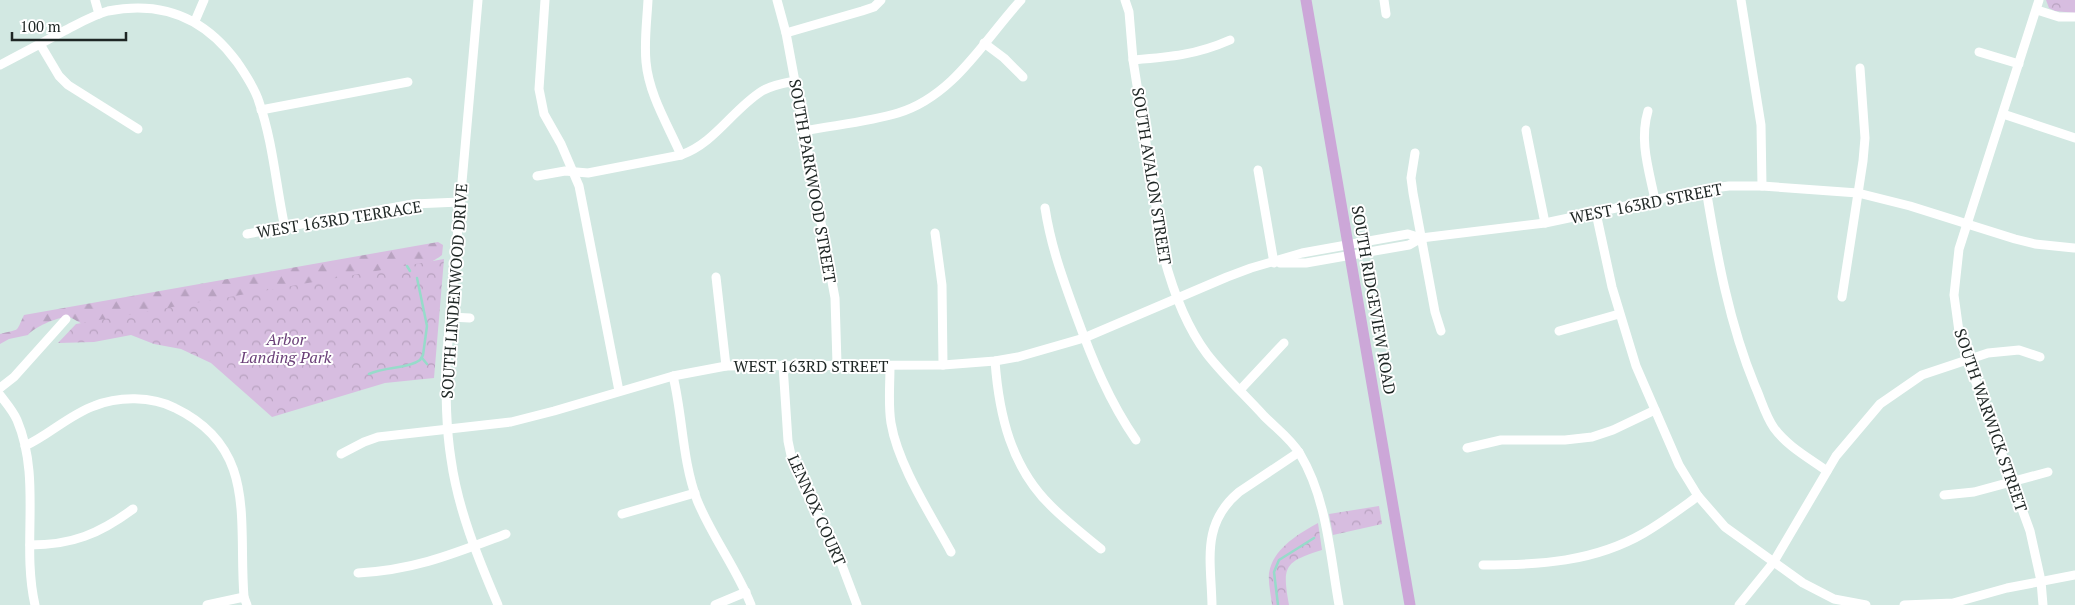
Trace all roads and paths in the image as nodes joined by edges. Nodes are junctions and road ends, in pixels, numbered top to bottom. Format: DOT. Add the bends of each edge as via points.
graph roads {
  1 [pos="95,0"];
  2 [pos="204,0"];
  3 [pos="478,0"];
  4 [pos="544,0"];
  5 [pos="648,0"];
  6 [pos="777,0"];
  7 [pos="881,0"];
  8 [pos="1021,0"];
  9 [pos="1125,0"];
  10 [pos="1306,0"];
  11 [pos="1384,0"];
  12 [pos="1741,0"];
  13 [pos="2039,0"];
  14 [pos="2037,10"];
  15 [pos="100,14"];
  16 [pos="1386,14"];
  17 [pos="2075,17"];
  18 [pos="195,21"];
  19 [pos="786,33"];
  20 [pos="1230,40"];
  21 [pos="984,43"];
  22 [pos="40,44"];
  23 [pos="1979,52"];
  24 [pos="1133,60"];
  25 [pos="2019,64"];
  26 [pos="0,65"];
  27 [pos="1860,68"];
  28 [pos="1023,77"];
  29 [pos="795,80"];
  30 [pos="408,82"];
  31 [pos="261,110"];
  32 [pos="1648,111"];
  33 [pos="2003,114"];
  34 [pos="138,129"];
  35 [pos="1526,130"];
  36 [pos="804,131"];
  37 [pos="2075,138"];
  38 [pos="1415,153"];
  39 [pos="681,155"];
  40 [pos="1258,170"];
  41 [pos="574,172"];
  42 [pos="537,176"];
  43 [pos="1762,186"];
  44 [pos="1706,189"];
  45 [pos="1858,193"];
  46 [pos="1654,200"];
  47 [pos="460,202"];
  48 [pos="1046,208"];
  49 [pos="1596,212"];
  50 [pos="1545,223"];
  51 [pos="1967,224"];
  52 [pos="285,228"];
  53 [pos="935,233"];
  54 [pos="248,234"];
  55 [pos="1421,238"];
  56 [pos="2074,248"];
  57 [pos="1349,250"];
  58 [pos="1274,262"];
  59 [pos="716,277"];
  60 [pos="1842,297"];
  61 [pos="1177,299"];
  62 [pos="1619,314"];
  63 [pos="450,317"];
  64 [pos="470,318"];
  65 [pos="66,319"];
  66 [pos="1441,331"];
  67 [pos="1559,331"];
  68 [pos="1084,338"];
  69 [pos="1284,343"];
  70 [pos="2040,358"];
  71 [pos="1968,359"];
  72 [pos="995,361"];
  73 [pos="837,364"];
  74 [pos="783,365"];
  75 [pos="943,365"];
  76 [pos="726,366"];
  77 [pos="890,366"];
  78 [pos="673,376"];
  79 [pos="0,388"];
  80 [pos="1240,390"];
  81 [pos="619,391"];
  82 [pos="0,395"];
  83 [pos="1655,410"];
  84 [pos="448,429"];
  85 [pos="1136,440"];
  86 [pos="25,446"];
  87 [pos="1467,448"];
  88 [pos="1299,452"];
  89 [pos="341,454"];
  90 [pos="1827,470"];
  91 [pos="2048,472"];
  92 [pos="2013,482"];
  93 [pos="695,493"];
  94 [pos="1944,495"];
  95 [pos="1698,496"];
  96 [pos="133,510"];
  97 [pos="622,514"];
  98 [pos="506,534"];
  99 [pos="30,545"];
  100 [pos="474,546"];
  101 [pos="1101,549"];
  102 [pos="951,552"];
  103 [pos="1773,563"];
  104 [pos="1483,565"];
  105 [pos="358,573"];
  106 [pos="2075,575"];
  107 [pos="2041,581"];
  108 [pos="746,592"];
  109 [pos="245,601"];
  110 [pos="35,605"];
  111 [pos="207,605"];
  112 [pos="498,605"];
  113 [pos="715,605"];
  114 [pos="751,605"];
  115 [pos="857,605"];
  116 [pos="1212,605"];
  117 [pos="1339,605"];
  118 [pos="1410,605"];
  119 [pos="1738,605"];
  120 [pos="1866,605"];
  121 [pos="1904,605"];
  122 [pos="2043,605"];
  1 -- 15 [label="street"];
  2 -- 18 [label="street"];
  3 -- 47 [label="street, SOUTH LINDENWOOD DRIVE"];
  4 -- 41 [label="street" via="539,89 544,114"];
  5 -- 39 [label="street" via="645,47 648,77"];
  6 -- 19 [label="street, SOUTH PARKWOOD STREET"];
  7 -- 19 [label="street" via="874,7"];
  8 -- 21 [label="street"];
  9 -- 24 [label="street, SOUTH AVALON STREET"];
  10 -- 57 [label="main road, SOUTH RIDGEVIEW ROAD"];
  11 -- 16 [label="street"];
  12 -- 43 [label="street" via="1761,125"];
  13 -- 14 [label="street, SOUTH WARWICK STREET"];
  14 -- 17 [label="street" via="2059,17"];
  14 -- 25 [label="street, SOUTH WARWICK STREET"];
  15 -- 18 [label="street" via="124,9 154,9"];
  15 -- 22 [label="street"];
  18 -- 31 [label="street" via="216,37 234,58 251,84"];
  19 -- 29 [label="street, SOUTH PARKWOOD STREET"];
  20 -- 24 [label="street" via="1192,54"];
  21 -- 28 [label="street"];
  21 -- 36 [label="street" via="954,78 932,96 900,113"];
  22 -- 26 [label="street"];
  22 -- 34 [label="street" via="58,76 68,85"];
  23 -- 25 [label="street"];
  24 -- 61 [label="street, SOUTH AVALON STREET" via="1164,257"];
  25 -- 33 [label="street, SOUTH WARWICK STREET"];
  27 -- 45 [label="street" via="1865,138"];
  29 -- 36 [label="street, SOUTH PARKWOOD STREET"];
  29 -- 39 [label="street" via="763,90 707,142"];
  30 -- 31 [label="street"];
  31 -- 52 [label="street"];
  32 -- 46 [label="street" via="1644,143"];
  33 -- 37 [label="street"];
  33 -- 51 [label="street, SOUTH WARWICK STREET"];
  35 -- 50 [label="street"];
  36 -- 73 [label="street, SOUTH PARKWOOD STREET" via="835,298"];
  38 -- 55 [label="street" via="1411,178"];
  39 -- 41 [label="street" via="588,173"];
  40 -- 58 [label="street"];
  41 -- 42 [label="street"];
  41 -- 81 [label="street"];
  43 -- 44 [label="street, WEST 163RD STREET"];
  43 -- 45 [label="street, WEST 163RD STREET"];
  44 -- 46 [label="street, WEST 163RD STREET"];
  44 -- 90 [label="street" via="1730,312 1760,398 1774,428 1786,441"];
  45 -- 51 [label="street, WEST 163RD STREET"];
  45 -- 60 [label="street"];
  46 -- 49 [label="street, WEST 163RD STREET"];
  47 -- 52 [label="street, WEST 163RD TERRACE" via="413,204"];
  47 -- 63 [label="street, SOUTH LINDENWOOD DRIVE"];
  48 -- 68 [label="street" via="1056,260"];
  49 -- 50 [label="street, WEST 163RD STREET"];
  49 -- 62 [label="street"];
  50 -- 55 [label="street, WEST 163RD STREET"];
  51 -- 56 [label="street, WEST 163RD STREET" via="2028,243"];
  51 -- 71 [label="street, SOUTH WARWICK STREET" via="1956,262 1954,295 1960,339"];
  52 -- 54 [label="street, WEST 163RD TERRACE"];
  53 -- 75 [label="street" via="942,285"];
  55 -- 57 [label="street, WEST 163RD STREET" via="1408,234"];
  55 -- 66 [label="street"];
  57 -- 58 [label="street, WEST 163RD STREET" via="1302,253"];
  57 -- 118 [label="main road, SOUTH RIDGEVIEW ROAD"];
  58 -- 61 [label="street, WEST 163RD STREET" via="1227,277"];
  59 -- 76 [label="street"];
  61 -- 68 [label="street, WEST 163RD STREET"];
  61 -- 80 [label="street, SOUTH AVALON STREET" via="1195,337 1218,368"];
  62 -- 67 [label="street"];
  62 -- 83 [label="street"];
  63 -- 64 [label="street"];
  63 -- 84 [label="street, SOUTH LINDENWOOD DRIVE" via="446,364"];
  65 -- 79 [label="street" via="14,377"];
  68 -- 72 [label="street, WEST 163RD STREET"];
  68 -- 85 [label="street" via="1112,402"];
  69 -- 80 [label="street"];
  70 -- 71 [label="street" via="2009,350"];
  71 -- 90 [label="street" via="1922,375 1880,404"];
  71 -- 92 [label="street, SOUTH WARWICK STREET"];
  72 -- 75 [label="street, WEST 163RD STREET"];
  72 -- 101 [label="street" via="1005,429 1021,466 1050,505"];
  73 -- 74 [label="street, WEST 163RD STREET"];
  73 -- 77 [label="street, WEST 163RD STREET"];
  74 -- 76 [label="street, WEST 163RD STREET"];
  74 -- 115 [label="street, LENNOX COURT" via="792,460 836,552"];
  75 -- 77 [label="street, WEST 163RD STREET"];
  76 -- 78 [label="street, WEST 163RD STREET"];
  77 -- 102 [label="street" via="894,437 915,485"];
  78 -- 81 [label="street, WEST 163RD STREET"];
  78 -- 93 [label="street" via="687,464"];
  80 -- 88 [label="street, SOUTH AVALON STREET"];
  81 -- 84 [label="street, WEST 163RD STREET" via="511,422"];
  82 -- 86 [label="street" via="16,418"];
  83 -- 87 [label="street" via="1592,437 1501,440"];
  83 -- 95 [label="street" via="1679,465"];
  84 -- 89 [label="street, WEST 163RD STREET" via="378,437"];
  84 -- 100 [label="street, SOUTH LINDENWOOD DRIVE" via="458,492"];
  86 -- 99 [label="street" via="30,482"];
  86 -- 109 [label="street" via="80,412 114,400 161,402 194,418 219,440 236,474"];
  88 -- 116 [label="street" via="1240,492 1218,516 1212,536"];
  88 -- 117 [label="street, SOUTH AVALON STREET" via="1318,493"];
  90 -- 103 [label="street"];
  91 -- 92 [label="street"];
  92 -- 94 [label="street" via="1974,492"];
  92 -- 107 [label="street, SOUTH WARWICK STREET" via="2030,531"];
  93 -- 97 [label="street"];
  93 -- 108 [label="street" via="721,550"];
  95 -- 103 [label="street" via="1725,527"];
  95 -- 104 [label="street" via="1642,534 1602,552 1538,565"];
  96 -- 99 [label="street" via="110,526 85,537 62,543"];
  98 -- 100 [label="street"];
  99 -- 110 [label="street" via="30,582"];
  100 -- 105 [label="street" via="417,565"];
  100 -- 112 [label="street, SOUTH LINDENWOOD DRIVE"];
  103 -- 119 [label="street"];
  103 -- 120 [label="street" via="1825,596"];
  106 -- 107 [label="street"];
  107 -- 121 [label="street" via="1953,602"];
  107 -- 122 [label="street, SOUTH WARWICK STREET"];
  108 -- 113 [label="street"];
  108 -- 114 [label="street"];
  109 -- 111 [label="street"];
}
